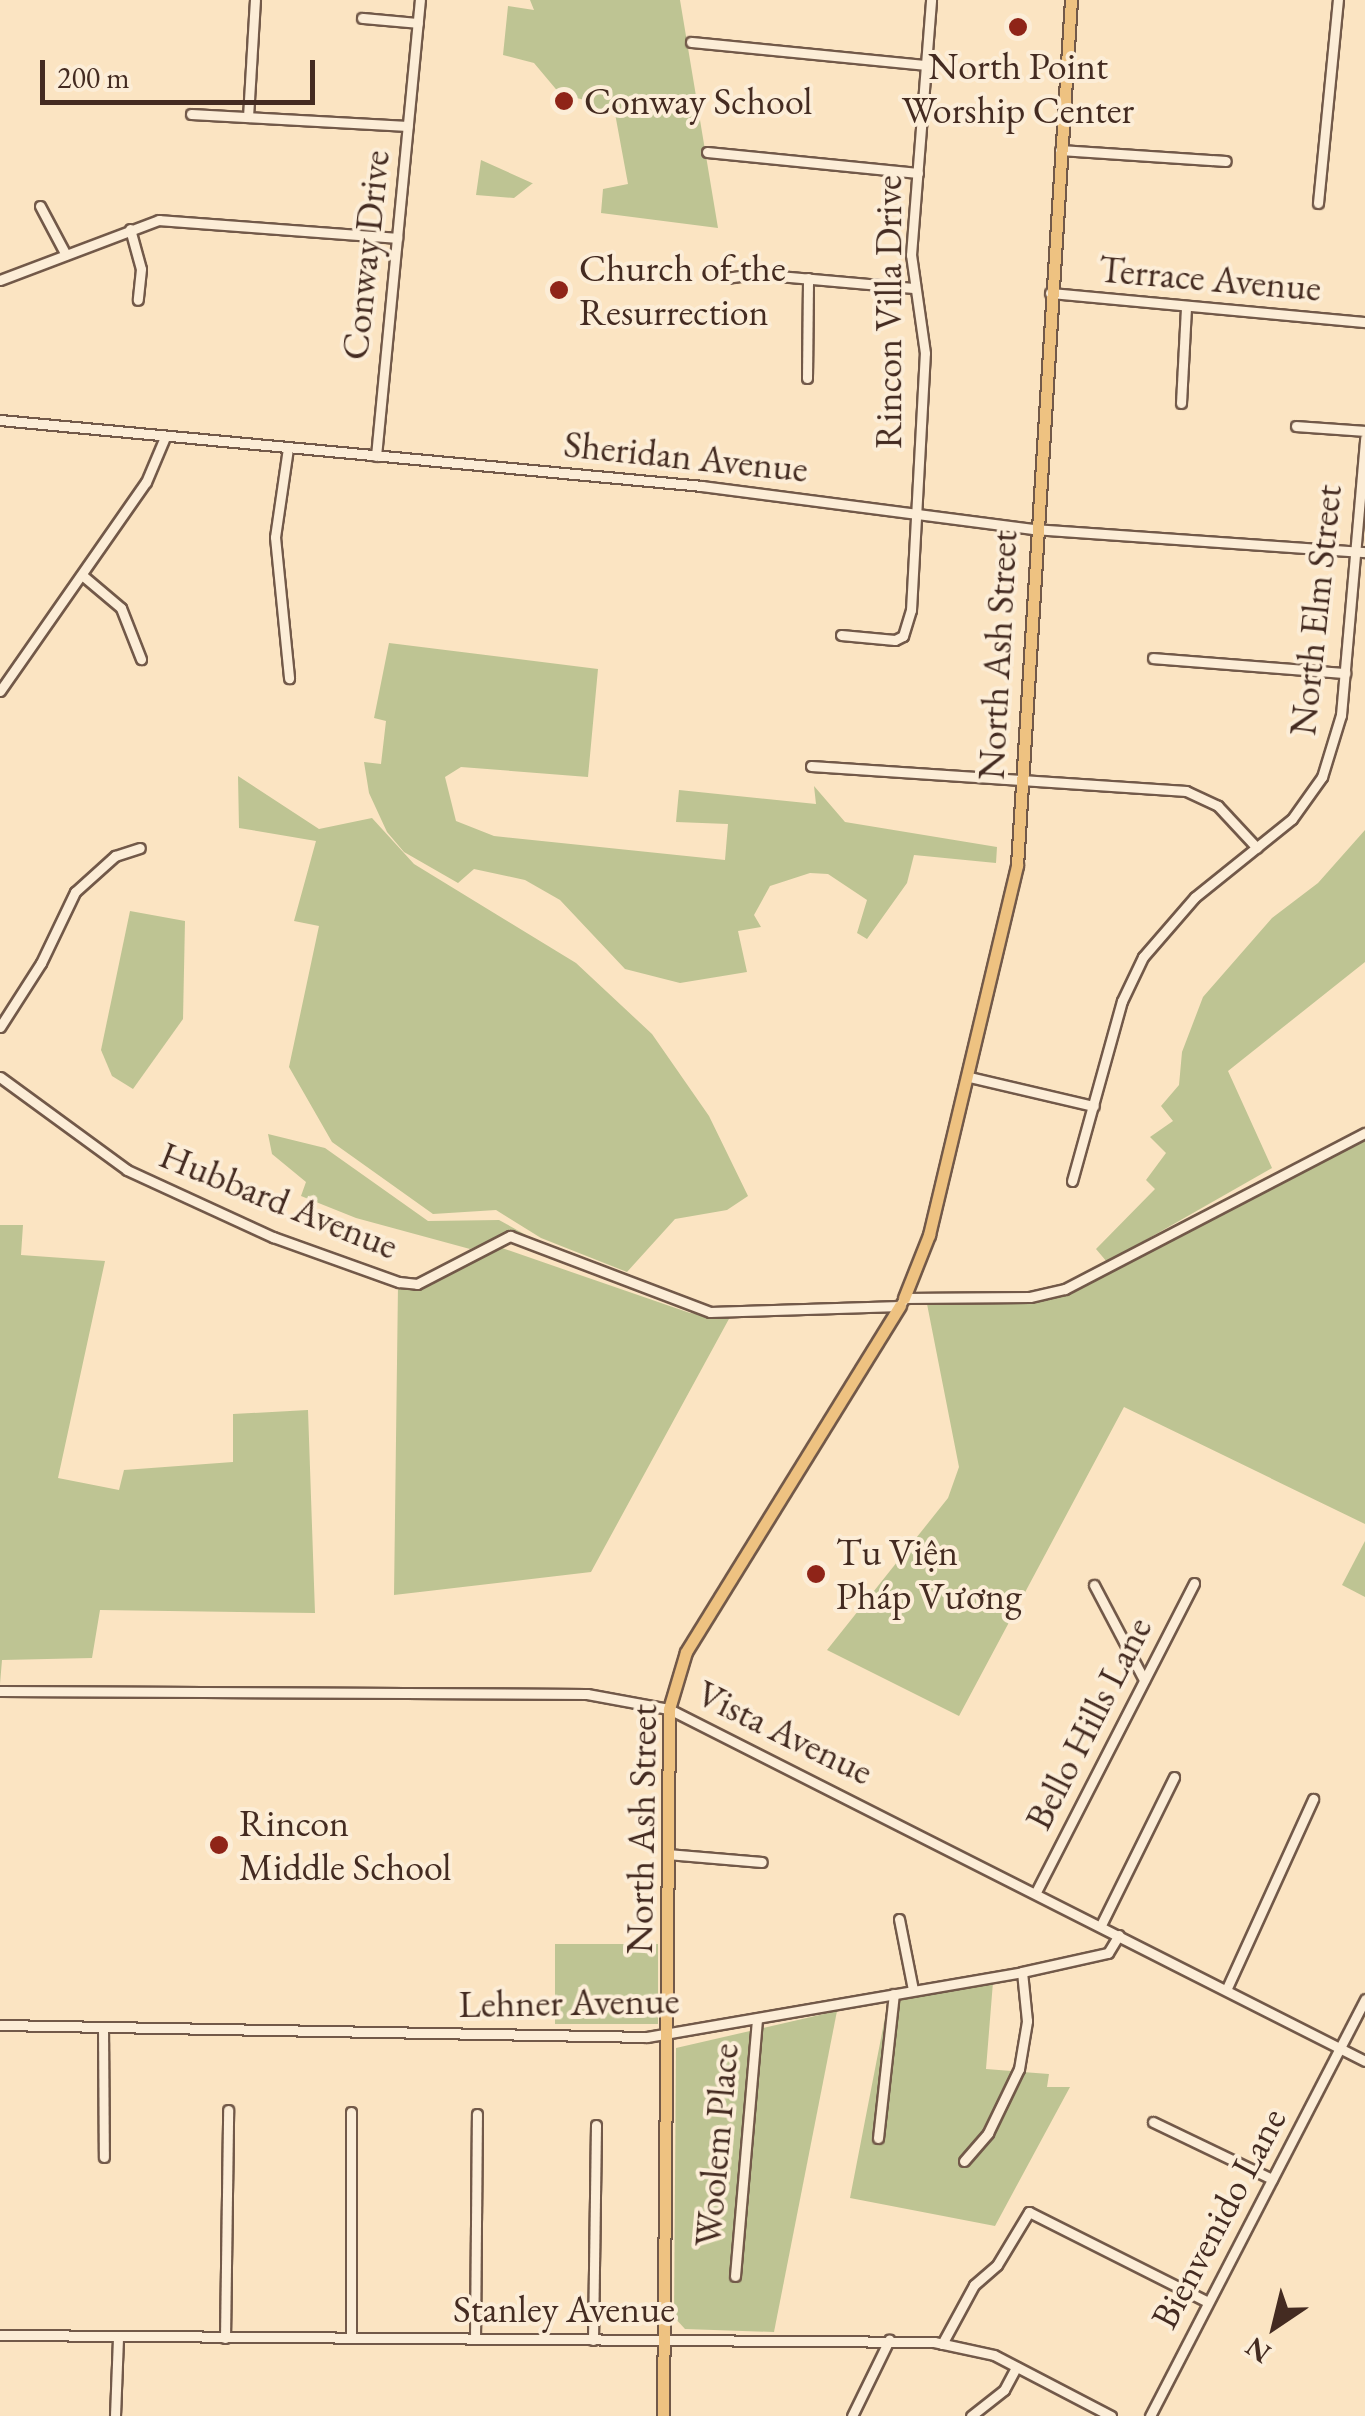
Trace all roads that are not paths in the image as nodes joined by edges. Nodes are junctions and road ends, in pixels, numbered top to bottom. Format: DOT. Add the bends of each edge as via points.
graph roads {
  1 [pos="255,0"];
  2 [pos="420,0"];
  3 [pos="931,0"];
  4 [pos="1071,0"];
  5 [pos="1338,0"];
  6 [pos="362,18"];
  7 [pos="418,23"];
  8 [pos="691,42"];
  9 [pos="925,65"];
  10 [pos="190,114"];
  11 [pos="248,117"];
  12 [pos="408,126"];
  13 [pos="1060,150"];
  14 [pos="706,152"];
  15 [pos="1226,161"];
  16 [pos="918,173"];
  17 [pos="1318,203"];
  18 [pos="40,206"];
  19 [pos="130,229"];
  20 [pos="398,238"];
  21 [pos="66,255"];
  22 [pos="726,278"];
  23 [pos="808,278"];
  24 [pos="0,280"];
  25 [pos="913,288"];
  26 [pos="1050,293"];
  27 [pos="138,300"];
  28 [pos="1186,306"];
  29 [pos="1365,322"];
  30 [pos="807,378"];
  31 [pos="1181,402"];
  32 [pos="0,420"];
  33 [pos="1296,426"];
  34 [pos="1365,435"];
  35 [pos="165,436"];
  36 [pos="288,448"];
  37 [pos="376,456"];
  38 [pos="914,513"];
  39 [pos="1034,529"];
  40 [pos="1360,552"];
  41 [pos="82,575"];
  42 [pos="841,634"];
  43 [pos="1153,658"];
  44 [pos="141,659"];
  45 [pos="1345,673"];
  46 [pos="289,678"];
  47 [pos="0,691"];
  48 [pos="812,766"];
  49 [pos="1020,778"];
  50 [pos="140,848"];
  51 [pos="1257,848"];
  52 [pos="0,1026"];
  53 [pos="969,1077"];
  54 [pos="0,1078"];
  55 [pos="1094,1106"];
  56 [pos="1365,1133"];
  57 [pos="1072,1181"];
  58 [pos="902,1302"];
  59 [pos="1194,1583"];
  60 [pos="1094,1585"];
  61 [pos="1144,1680"];
  62 [pos="0,1691"];
  63 [pos="668,1709"];
  64 [pos="1174,1777"];
  65 [pos="1313,1798"];
  66 [pos="667,1854"];
  67 [pos="762,1862"];
  68 [pos="1036,1892"];
  69 [pos="900,1919"];
  70 [pos="1101,1925"];
  71 [pos="1120,1934"];
  72 [pos="1022,1972"];
  73 [pos="1227,1988"];
  74 [pos="913,1990"];
  75 [pos="894,1994"];
  76 [pos="1365,1998"];
  77 [pos="756,2019"];
  78 [pos="0,2025"];
  79 [pos="103,2028"];
  80 [pos="668,2035"];
  81 [pos="1342,2049"];
  82 [pos="1365,2061"];
  83 [pos="228,2110"];
  84 [pos="351,2112"];
  85 [pos="476,2114"];
  86 [pos="1152,2122"];
  87 [pos="596,2124"];
  88 [pos="878,2138"];
  89 [pos="104,2157"];
  90 [pos="964,2161"];
  91 [pos="1272,2179"];
  92 [pos="736,2276"];
  93 [pos="1208,2302"];
  94 [pos="0,2335"];
  95 [pos="118,2337"];
  96 [pos="225,2338"];
  97 [pos="351,2338"];
  98 [pos="475,2339"];
  99 [pos="593,2340"];
  100 [pos="662,2340"];
  101 [pos="889,2340"];
  102 [pos="942,2344"];
  103 [pos="1016,2367"];
  104 [pos="975,2415"];
  105 [pos="116,2416"];
  106 [pos="663,2416"];
  107 [pos="852,2416"];
  108 [pos="1111,2416"];
  109 [pos="1150,2416"];
  1 -- 11 [label="street"];
  2 -- 7 [label="street, Conway Drive"];
  3 -- 9 [label="street, Rincon Villa Drive"];
  4 -- 13 [label="main road, North Ash Street"];
  5 -- 17 [label="street"];
  6 -- 7 [label="street"];
  7 -- 12 [label="street, Conway Drive"];
  8 -- 9 [label="street"];
  9 -- 16 [label="street, Rincon Villa Drive"];
  10 -- 11 [label="street"];
  11 -- 12 [label="street"];
  12 -- 20 [label="street, Conway Drive"];
  13 -- 15 [label="street"];
  13 -- 26 [label="main road, North Ash Street"];
  14 -- 16 [label="street"];
  16 -- 25 [label="street, Rincon Villa Drive"];
  18 -- 21 [label="street"];
  19 -- 20 [label="street" via="186,218"];
  19 -- 21 [label="street"];
  19 -- 27 [label="street" via="141,269"];
  20 -- 37 [label="street, Conway Drive"];
  21 -- 24 [label="street"];
  22 -- 23 [label="street"];
  23 -- 25 [label="street"];
  23 -- 30 [label="street"];
  25 -- 38 [label="street, Rincon Villa Drive" via="925,353"];
  26 -- 28 [label="street, Terrace Avenue"];
  26 -- 39 [label="main road, North Ash Street"];
  28 -- 29 [label="street, Terrace Avenue"];
  28 -- 31 [label="street"];
  32 -- 35 [label="street, Sheridan Avenue"];
  33 -- 34 [label="street"];
  34 -- 40 [label="street, North Elm Street"];
  35 -- 36 [label="street, Sheridan Avenue"];
  35 -- 41 [label="street" via="146,482"];
  36 -- 37 [label="street, Sheridan Avenue"];
  36 -- 46 [label="street" via="275,538"];
  37 -- 38 [label="street, Sheridan Avenue"];
  38 -- 39 [label="street, Sheridan Avenue"];
  38 -- 42 [label="street, Rincon Villa Drive" via="908,625 896,640"];
  39 -- 40 [label="street, Sheridan Avenue"];
  39 -- 49 [label="main road, North Ash Street"];
  40 -- 45 [label="street, North Elm Street"];
  41 -- 44 [label="street" via="121,608"];
  41 -- 47 [label="street"];
  43 -- 45 [label="street"];
  45 -- 51 [label="street, North Elm Street" via="1341,715 1322,776 1292,819"];
  48 -- 49 [label="street"];
  49 -- 51 [label="street" via="1186,792 1218,806"];
  49 -- 53 [label="main road, North Ash Street" via="1011,904"];
  50 -- 52 [label="street" via="115,856 76,892"];
  51 -- 55 [label="street, North Elm Street" via="1194,897 1143,957 1122,1001"];
  53 -- 55 [label="street"];
  53 -- 58 [label="main road, North Ash Street" via="929,1235"];
  54 -- 58 [label="street, Hubbard Avenue" via="126,1170 273,1237 399,1282 417,1284 510,1236 710,1312"];
  55 -- 57 [label="street, North Elm Street"];
  56 -- 58 [label="street, Hubbard Avenue" via="1065,1288 1030,1297"];
  58 -- 63 [label="main road, North Ash Street" via="686,1652"];
  59 -- 61 [label="street, Bello Hills Lane"];
  60 -- 61 [label="street"];
  61 -- 68 [label="street, Bello Hills Lane"];
  62 -- 63 [label="street, Vista Avenue" via="587,1694"];
  63 -- 66 [label="main road, North Ash Street"];
  63 -- 68 [label="street, Vista Avenue"];
  64 -- 70 [label="street"];
  65 -- 73 [label="street"];
  66 -- 67 [label="street"];
  66 -- 80 [label="main road, North Ash Street"];
  68 -- 70 [label="street, Vista Avenue"];
  69 -- 74 [label="street"];
  70 -- 71 [label="street, Vista Avenue"];
  71 -- 72 [label="street, Lehner Avenue" via="1108,1953"];
  71 -- 73 [label="street, Vista Avenue"];
  72 -- 74 [label="street, Lehner Avenue"];
  72 -- 90 [label="street" via="1027,2021 1019,2068 988,2132"];
  73 -- 81 [label="street, Vista Avenue"];
  74 -- 75 [label="street, Lehner Avenue"];
  75 -- 77 [label="street, Lehner Avenue"];
  75 -- 88 [label="street"];
  76 -- 81 [label="street, Bienvenido Lane"];
  77 -- 80 [label="street, Lehner Avenue"];
  77 -- 92 [label="street, Woolem Place"];
  78 -- 79 [label="street, Lehner Avenue"];
  79 -- 80 [label="street, Lehner Avenue"];
  79 -- 89 [label="street"];
  80 -- 100 [label="main road, North Ash Street"];
  81 -- 82 [label="street, Vista Avenue"];
  81 -- 91 [label="street, Bienvenido Lane"];
  83 -- 96 [label="street"];
  84 -- 97 [label="street"];
  85 -- 98 [label="street"];
  86 -- 91 [label="street"];
  87 -- 99 [label="street"];
  91 -- 93 [label="street, Bienvenido Lane"];
  93 -- 102 [label="street" via="1029,2212 997,2265 974,2285"];
  93 -- 109 [label="street, Bienvenido Lane"];
  94 -- 95 [label="street, Stanley Avenue"];
  95 -- 96 [label="street, Stanley Avenue"];
  95 -- 105 [label="street"];
  96 -- 97 [label="street, Stanley Avenue"];
  97 -- 98 [label="street, Stanley Avenue"];
  98 -- 99 [label="street, Stanley Avenue"];
  99 -- 100 [label="street, Stanley Avenue"];
  100 -- 101 [label="street, Stanley Avenue"];
  100 -- 106 [label="main road, North Ash Street"];
  101 -- 102 [label="street, Stanley Avenue"];
  101 -- 107 [label="street"];
  102 -- 103 [label="street, Stanley Avenue"];
  103 -- 104 [label="street" via="1004,2390"];
  103 -- 108 [label="street, Stanley Avenue"];
}
